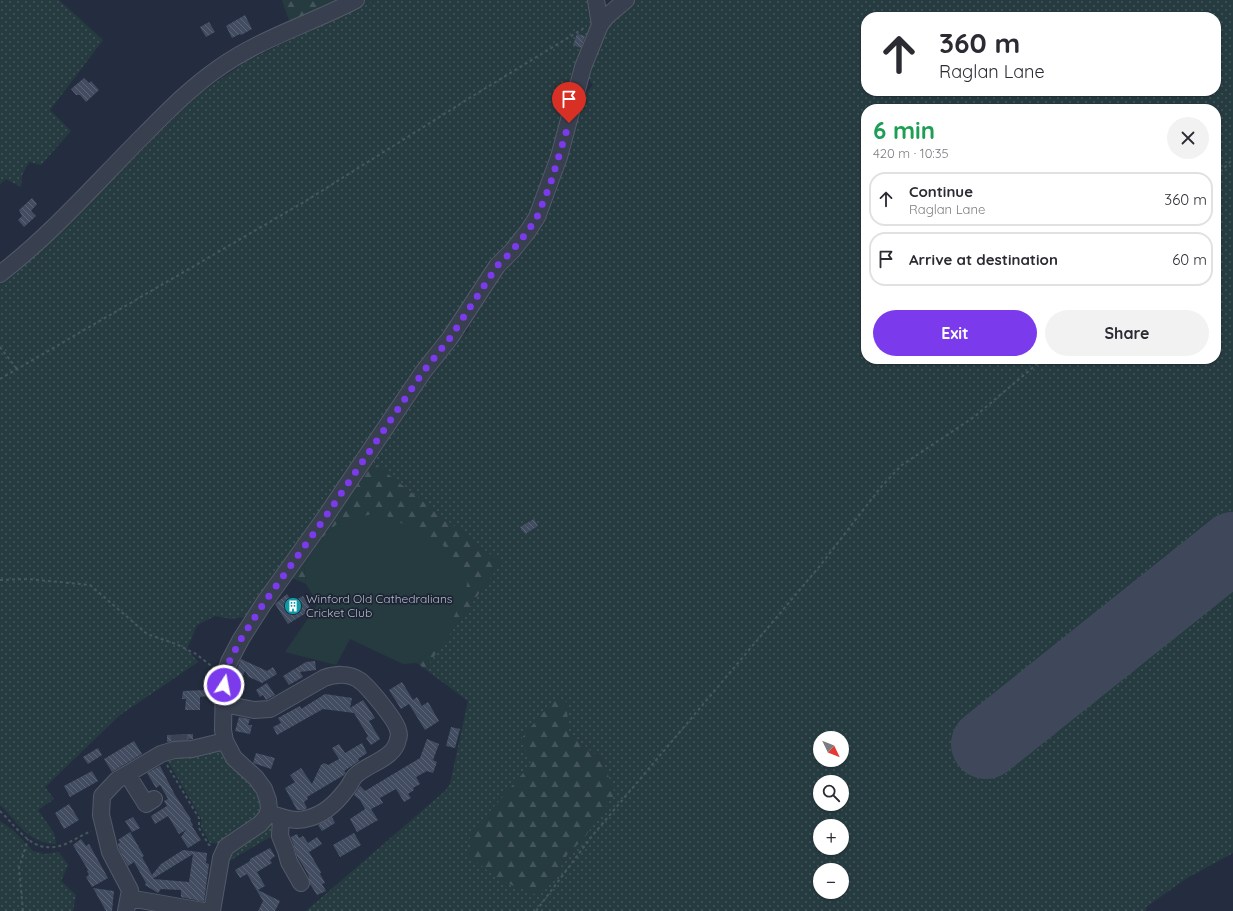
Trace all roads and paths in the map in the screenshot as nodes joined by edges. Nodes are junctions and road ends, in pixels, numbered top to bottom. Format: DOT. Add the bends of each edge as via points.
graph roads {
  1 [pos="356,0"];
  2 [pos="596,1"];
  3 [pos="621,4"];
  4 [pos="599,22"];
  5 [pos="1233,159"];
  6 [pos="1221,171"];
  7 [pos="0,274"];
  8 [pos="0,347"];
  9 [pos="1037,364"];
  10 [pos="17,369"];
  11 [pos="0,379"];
  12 [pos="0,580"];
  13 [pos="224,677"];
  14 [pos="224,704"];
  15 [pos="225,741"];
  16 [pos="161,754"];
  17 [pos="127,774"];
  18 [pos="154,799"];
  19 [pos="0,811"];
  20 [pos="274,815"];
  21 [pos="104,826"];
  22 [pos="28,839"];
  23 [pos="226,847"];
  24 [pos="301,883"];
  25 [pos="128,905"];
  26 [pos="174,908"];
  27 [pos="23,911"];
  28 [pos="203,911"];
  29 [pos="212,911"];
  30 [pos="536,911"];
  1 -- 7 [label="street" via="280,34 215,70 184,96 25,254"];
  2 -- 3 [label="street"];
  2 -- 4 [label="street"];
  3 -- 4 [label="street"];
  4 -- 10 [label="path" via="476,94 304,202"];
  4 -- 13 [label="street" via="583,67 559,158 537,217 512,251 497,266 450,338 423,372 264,603 241,639"];
  5 -- 6 [label="path"];
  8 -- 10 [label="path"];
  9 -- 30 [label="path" via="974,416 902,465 881,487 819,567 592,836"];
  10 -- 11 [label="path"];
  12 -- 13 [label="path" via="28,579 90,585 147,634 196,654"];
  13 -- 14 [label="street"];
  14 -- 15 [label="street"];
  14 -- 20 [label="street" via="254,710 270,709 324,678 343,675 359,680 367,686 399,731 396,747 356,776 335,803 321,814 294,820"];
  15 -- 16 [label="street" via="192,749 179,747"];
  15 -- 20 [label="street" via="234,758 264,789 269,809"];
  16 -- 17 [label="street"];
  16 -- 23 [label="path" via="199,818 199,828 209,844"];
  17 -- 18 [label="street" via="146,804"];
  17 -- 21 [label="street" via="117,780 102,796 101,815"];
  19 -- 22 [label="path"];
  20 -- 23 [label="street"];
  20 -- 24 [label="street" via="289,862"];
  21 -- 22 [label="path" via="53,848 43,847"];
  21 -- 25 [label="street" via="110,852 130,890"];
  22 -- 27 [label="path" via="19,868"];
  23 -- 29 [label="street" via="221,858"];
  25 -- 26 [label="street"];
  26 -- 28 [label="street"];
}
